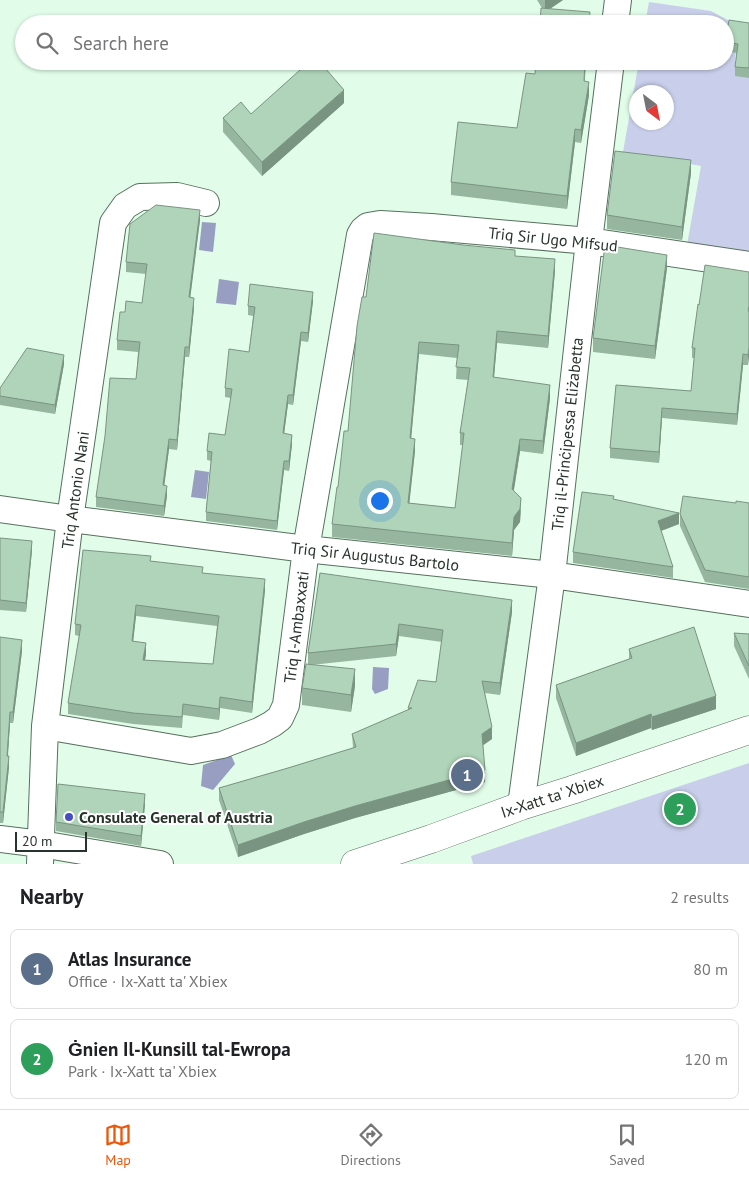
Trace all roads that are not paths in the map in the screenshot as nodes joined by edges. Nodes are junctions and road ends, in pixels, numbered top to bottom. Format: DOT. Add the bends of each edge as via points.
graph roads {
  1 [pos="610,70"];
  2 [pos="206,203"];
  3 [pos="360,236"];
  4 [pos="589,241"];
  5 [pos="749,265"];
  6 [pos="0,509"];
  7 [pos="70,519"];
  8 [pos="306,549"];
  9 [pos="552,575"];
  10 [pos="749,604"];
  11 [pos="45,726"];
  12 [pos="749,730"];
  13 [pos="521,806"];
  14 [pos="0,839"];
  15 [pos="40,854"];
  16 [pos="160,864"];
  17 [pos="355,864"];
  1 -- 4 [label="street, Triq il-Prinċipessa Eliżabetta"];
  2 -- 7 [label="street, Triq Antonio Nani" via="177,196 140,197 125,206 113,223"];
  3 -- 4 [label="street, Triq Sir Ugo Mifsud" via="368,226 380,224"];
  3 -- 8 [label="street, Triq l-Ambaxxati"];
  4 -- 5 [label="street, Triq Sir Ugo Mifsud"];
  4 -- 9 [label="street, Triq il-Prinċipessa Eliżabetta"];
  6 -- 7 [label="street, Triq Sir Augustus Bartolo"];
  7 -- 8 [label="street, Triq Sir Augustus Bartolo"];
  7 -- 11 [label="street, Triq Antonio Nani"];
  8 -- 9 [label="street, Triq Sir Augustus Bartolo"];
  8 -- 11 [label="street, Triq l-Ambaxxati" via="286,706 280,718 272,724 222,745 191,751"];
  9 -- 10 [label="street, Triq Sir Augustus Bartolo"];
  9 -- 13 [label="street, Triq il-Prinċipessa Eliżabetta"];
  11 -- 15 [label="street, Triq Antonio Nani"];
  12 -- 13 [label="main road, Ix-Xatt ta' Xbiex"];
  13 -- 17 [label="main road, Ix-Xatt ta' Xbiex"];
  14 -- 15 [label="street"];
  15 -- 16 [label="street"];
}
